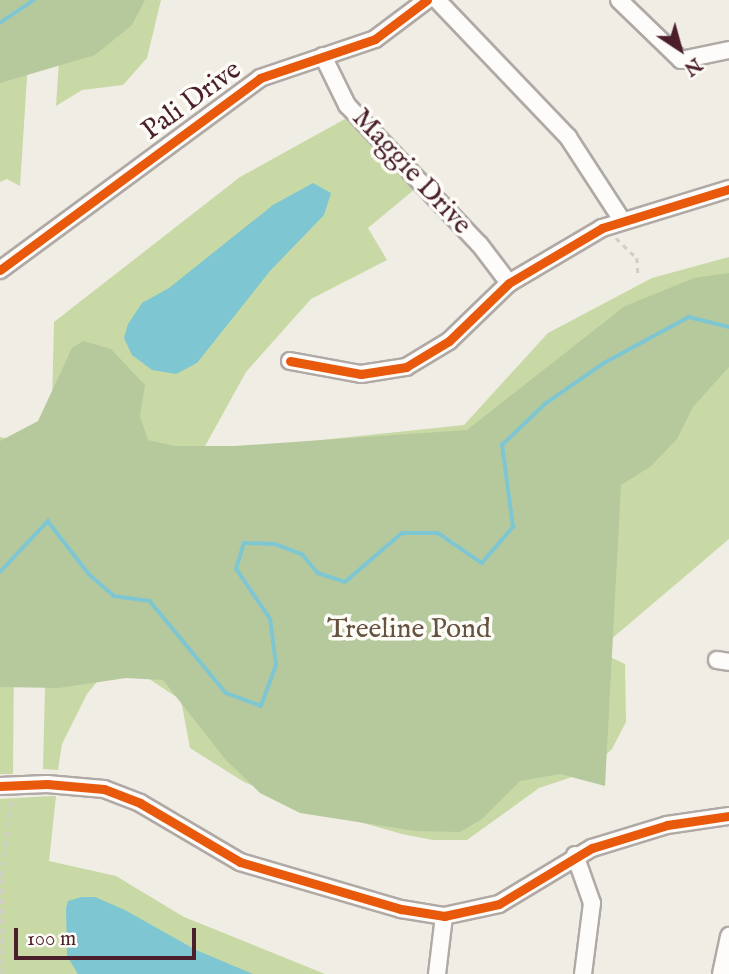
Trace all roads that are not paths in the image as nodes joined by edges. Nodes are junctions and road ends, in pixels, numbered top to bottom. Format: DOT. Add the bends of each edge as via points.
graph roads {
  1 [pos="427,0"];
  2 [pos="437,0"];
  3 [pos="619,0"];
  4 [pos="729,50"];
  5 [pos="323,56"];
  6 [pos="729,189"];
  7 [pos="618,227"];
  8 [pos="0,270"];
  9 [pos="509,283"];
  10 [pos="290,360"];
  11 [pos="0,786"];
  12 [pos="729,816"];
  13 [pos="575,855"];
  14 [pos="444,916"];
  15 [pos="729,936"];
  16 [pos="437,974"];
  17 [pos="583,974"];
  18 [pos="721,974"];
  1 -- 5 [label="street, Pali Drive" via="375,39"];
  2 -- 7 [label="street" via="562,130 600,181"];
  3 -- 4 [label="street" via="681,60"];
  5 -- 8 [label="street, Pali Drive" via="278,69 243,89"];
  5 -- 9 [label="street, Maggie Drive" via="347,105 480,245"];
  6 -- 7 [label="street"];
  7 -- 9 [label="street"];
  9 -- 10 [label="street" via="449,341 406,367 360,374"];
  11 -- 14 [label="street" via="64,784 104,789 140,803 240,862 401,909"];
  12 -- 13 [label="street" via="667,825"];
  13 -- 14 [label="street" via="499,904"];
  13 -- 17 [label="street" via="592,903"];
  14 -- 16 [label="street"];
  15 -- 18 [label="street"];
}
